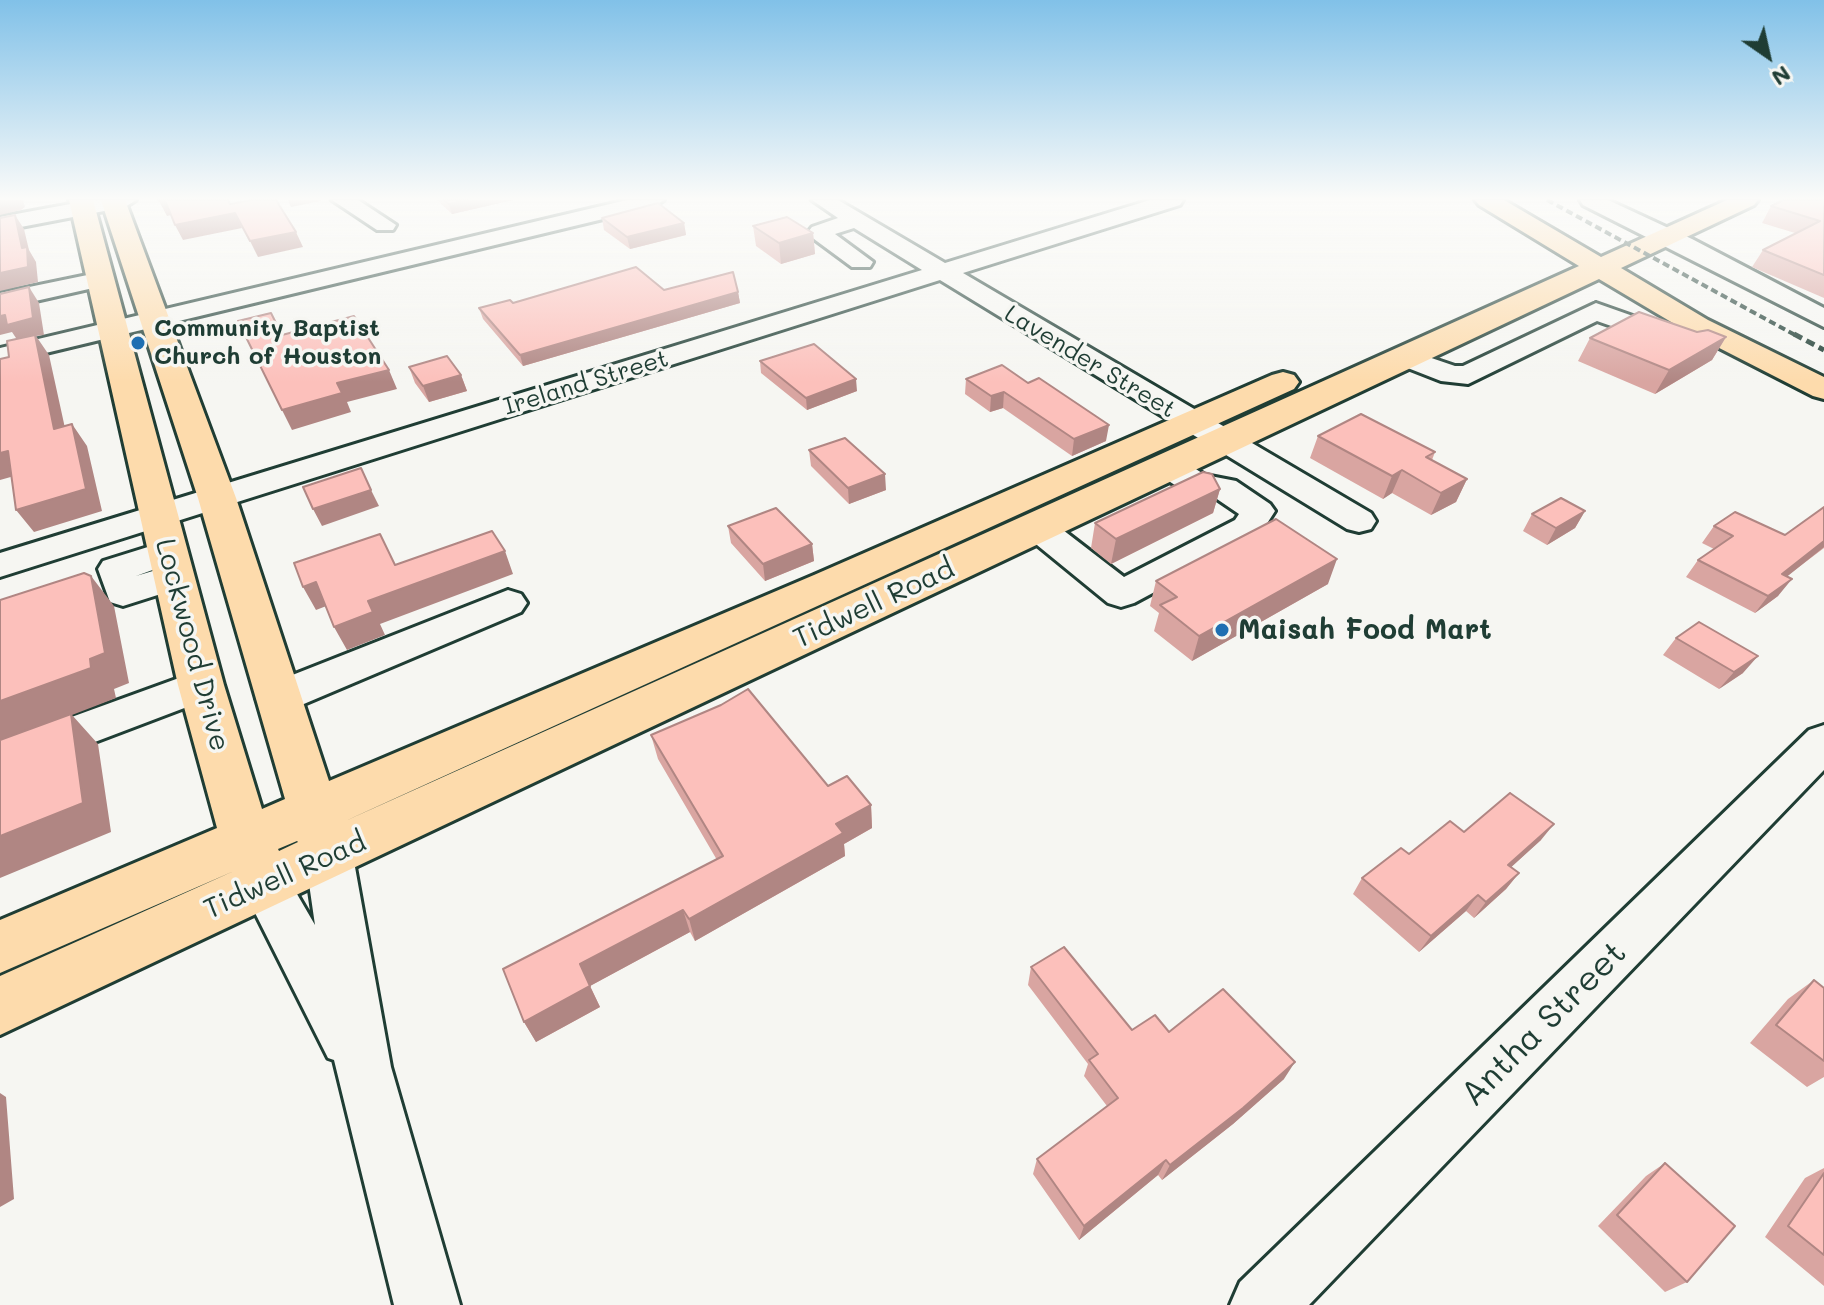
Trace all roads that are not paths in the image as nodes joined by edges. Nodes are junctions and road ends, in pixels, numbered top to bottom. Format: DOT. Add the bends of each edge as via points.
graph roads {
  1 [pos="102,261"];
  2 [pos="129,261"];
  3 [pos="396,261"];
  4 [pos="847,261"];
  5 [pos="875,261"];
  6 [pos="925,261"];
  7 [pos="976,261"];
  8 [pos="1584,261"];
  9 [pos="1606,261"];
  10 [pos="1608,261"];
  11 [pos="1714,261"];
  12 [pos="855,269"];
  13 [pos="943,271"];
  14 [pos="102,279"];
  15 [pos="879,291"];
  16 [pos="790,293"];
  17 [pos="0,301"];
  18 [pos="155,318"];
  19 [pos="1824,319"];
  20 [pos="114,328"];
  21 [pos="1720,337"];
  22 [pos="1389,350"];
  23 [pos="0,356"];
  24 [pos="1824,379"];
  25 [pos="1824,389"];
  26 [pos="1191,423"];
  27 [pos="1224,443"];
  28 [pos="1170,467"];
  29 [pos="217,498"];
  30 [pos="158,517"];
  31 [pos="1359,521"];
  32 [pos="1038,528"];
  33 [pos="170,564"];
  34 [pos="0,565"];
  35 [pos="102,574"];
  36 [pos="843,599"];
  37 [pos="508,603"];
  38 [pos="201,685"];
  39 [pos="277,698"];
  40 [pos="1824,742"];
  41 [pos="0,761"];
  42 [pos="321,834"];
  43 [pos="256,862"];
  44 [pos="0,947"];
  45 [pos="0,1006"];
  46 [pos="363,1067"];
  47 [pos="427,1305"];
  48 [pos="1263,1305"];
  1 -- 14 [label="main road, Lockwood Drive"];
  2 -- 18 [label="main road, Lockwood Drive"];
  3 -- 18 [label="street"];
  4 -- 12 [label="street"];
  5 -- 12 [label="street"];
  6 -- 13 [label="street, Lavender Street"];
  7 -- 13 [label="street, Ireland Street"];
  8 -- 22 [label="main road, Tidwell Road"];
  9 -- 21 [label="main road"];
  10 -- 24 [label="main road"];
  11 -- 19 [label="street"];
  12 -- 15 [label="street"];
  12 -- 16 [label="street"];
  13 -- 15 [label="street, Ireland Street"];
  13 -- 26 [label="street, Lavender Street"];
  14 -- 17 [label="street"];
  14 -- 20 [label="main road, Lockwood Drive"];
  15 -- 29 [label="street, Ireland Street" via="759,315"];
  18 -- 20 [label="street"];
  18 -- 29 [label="main road, Lockwood Drive"];
  20 -- 23 [label="street"];
  20 -- 30 [label="main road, Lockwood Drive"];
  21 -- 22 [label="street" via="1684,344 1596,311 1468,375 1451,375"];
  21 -- 25 [label="main road"];
  22 -- 26 [label="main road, Tidwell Road"];
  22 -- 27 [label="main road, Tidwell Road"];
  26 -- 27 [label="street, Lavender Street"];
  26 -- 36 [label="main road, Tidwell Road"];
  27 -- 28 [label="main road, Tidwell Road"];
  27 -- 31 [label="street, Lavender Street"];
  28 -- 32 [label="main road, Tidwell Road"];
  28 -- 32 [label="street" via="1196,484 1224,488 1258,511 1247,528 1121,594"];
  29 -- 30 [label="street, Ireland Street"];
  29 -- 39 [label="main road, Lockwood Drive"];
  30 -- 33 [label="main road, Lockwood Drive"];
  30 -- 34 [label="street, Ireland Street"];
  32 -- 36 [label="main road, Tidwell Road"];
  33 -- 35 [label="street"];
  33 -- 38 [label="main road, Lockwood Drive"];
  36 -- 42 [label="main road, Tidwell Road"];
  37 -- 39 [label="street"];
  38 -- 41 [label="street"];
  38 -- 43 [label="main road, Lockwood Drive"];
  39 -- 42 [label="main road, Lockwood Drive"];
  40 -- 48 [label="street, Antha Street"];
  42 -- 43 [label="main road, Tidwell Road"];
  42 -- 46 [label="street, Lockwood Drive"];
  43 -- 44 [label="main road, Tidwell Road"];
  43 -- 45 [label="main road, Tidwell Road"];
  43 -- 46 [label="street, Lockwood Drive"];
  46 -- 47 [label="street, Lockwood Drive"];
}
